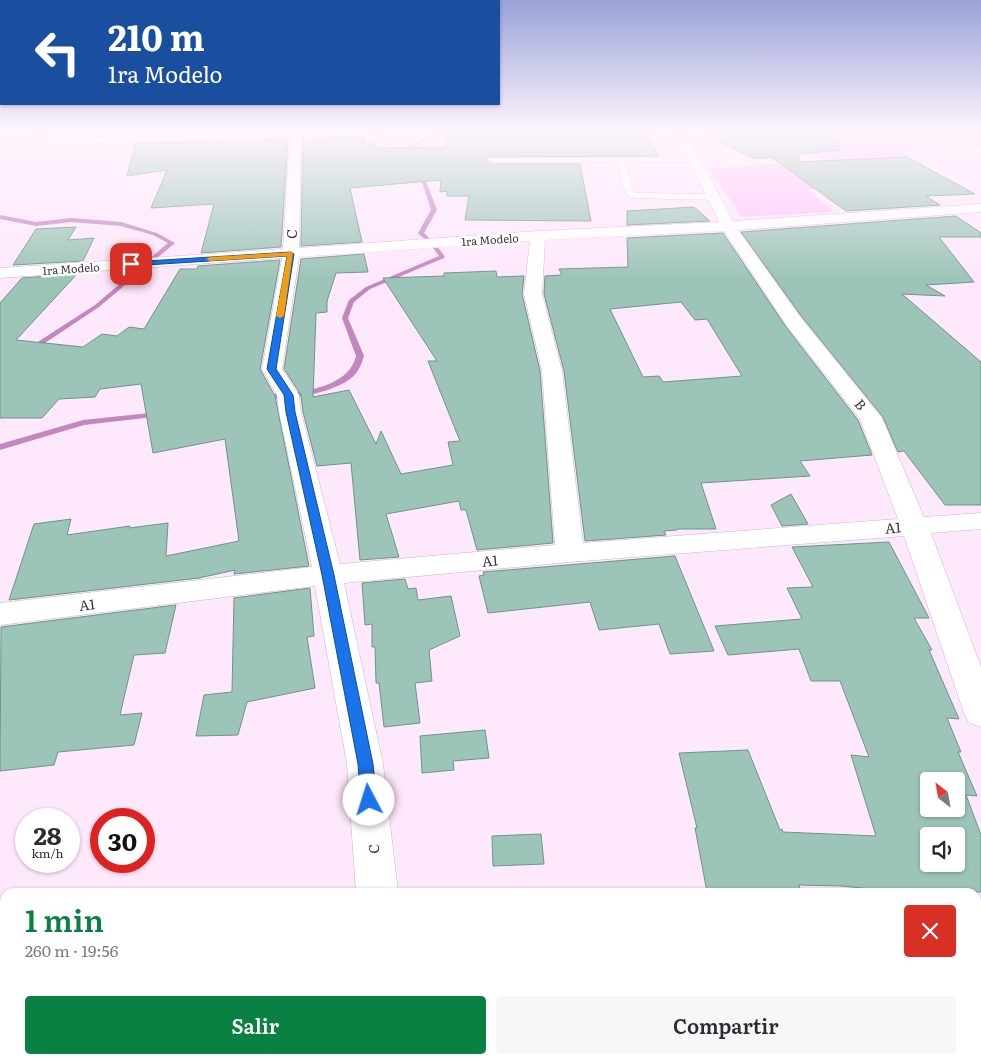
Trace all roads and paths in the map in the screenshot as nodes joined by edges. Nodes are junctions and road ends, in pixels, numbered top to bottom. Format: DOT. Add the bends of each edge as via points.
graph roads {
  1 [pos="293,181"];
  2 [pos="626,181"];
  3 [pos="706,181"];
  4 [pos="715,197"];
  5 [pos="981,208"];
  6 [pos="728,226"];
  7 [pos="538,236"];
  8 [pos="291,254"];
  9 [pos="20,271"];
  10 [pos="0,273"];
  11 [pos="0,286"];
  12 [pos="981,521"];
  13 [pos="914,525"];
  14 [pos="570,553"];
  15 [pos="328,575"];
  16 [pos="0,614"];
  17 [pos="981,713"];
  18 [pos="377,888"];
  1 -- 8 [label="street, C"];
  2 -- 4 [label="lane" via="630,194 635,196"];
  3 -- 4 [label="street, B"];
  4 -- 6 [label="street, B"];
  5 -- 6 [label="street, 1ra Modelo"];
  6 -- 7 [label="street, 1ra Modelo"];
  6 -- 13 [label="street, B" via="794,322 871,418"];
  7 -- 8 [label="street, 1ra Modelo"];
  7 -- 14 [label="street" via="533,294 552,371"];
  8 -- 9 [label="street, 1ra Modelo"];
  8 -- 15 [label="street, C" via="272,369 288,395"];
  9 -- 10 [label="street, 1ra Modelo"];
  9 -- 11 [label="street"];
  12 -- 13 [label="street, A1"];
  13 -- 14 [label="street, A1"];
  13 -- 17 [label="street, B"];
  14 -- 15 [label="street, A1"];
  15 -- 16 [label="street, A1"];
  15 -- 18 [label="street, C" via="366,764"];
}
